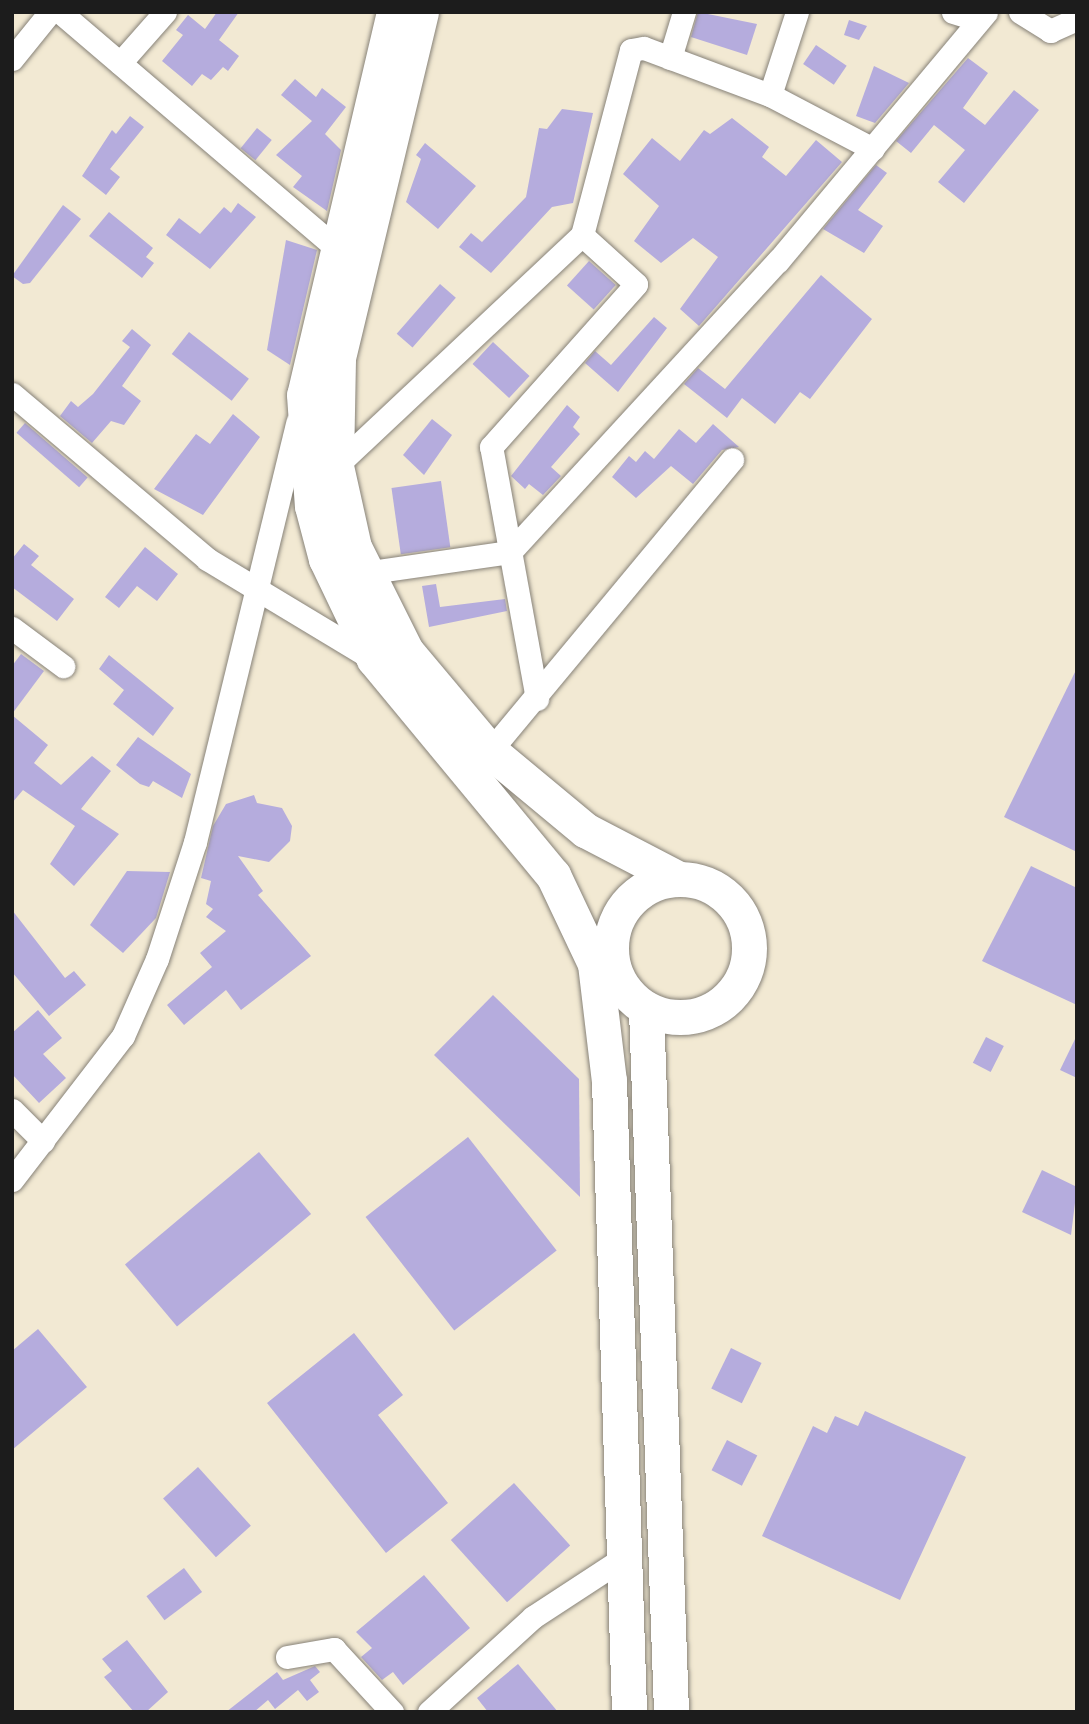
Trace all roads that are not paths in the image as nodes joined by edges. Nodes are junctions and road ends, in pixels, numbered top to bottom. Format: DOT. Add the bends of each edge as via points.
graph roads {
  1 [pos="50,12"];
  2 [pos="60,12"];
  3 [pos="164,12"];
  4 [pos="394,12"];
  5 [pos="421,12"];
  6 [pos="684,12"];
  7 [pos="797,12"];
  8 [pos="953,12"];
  9 [pos="1020,12"];
  10 [pos="982,16"];
  11 [pos="1077,19"];
  12 [pos="670,58"];
  13 [pos="12,59"];
  14 [pos="120,63"];
  15 [pos="770,95"];
  16 [pos="873,149"];
  17 [pos="582,235"];
  18 [pos="336,248"];
  19 [pos="12,394"];
  20 [pos="304,395"];
  21 [pos="732,459"];
  22 [pos="336,466"];
  23 [pos="510,552"];
  24 [pos="364,573"];
  25 [pos="256,587"];
  26 [pos="12,628"];
  27 [pos="374,659"];
  28 [pos="63,666"];
  29 [pos="537,699"];
  30 [pos="490,751"];
  31 [pos="679,879"];
  32 [pos="646,1009"];
  33 [pos="12,1110"];
  34 [pos="43,1141"];
  35 [pos="12,1180"];
  36 [pos="620,1560"];
  37 [pos="287,1657"];
  38 [pos="392,1712"];
  39 [pos="429,1712"];
  40 [pos="629,1712"];
  41 [pos="671,1712"];
  1 -- 13 [label="street"];
  2 -- 14 [label="street"];
  3 -- 14 [label="street"];
  4 -- 18 [label="main road"];
  5 -- 22 [label="main road" via="338,359"];
  6 -- 12 [label="street"];
  7 -- 15 [label="street"];
  8 -- 10 [label="street"];
  9 -- 11 [label="street" via="1050,31"];
  10 -- 16 [label="street"];
  12 -- 15 [label="street"];
  12 -- 17 [label="street" via="638,47 625,60"];
  14 -- 18 [label="street"];
  15 -- 16 [label="street"];
  16 -- 23 [label="street"];
  17 -- 22 [label="street"];
  17 -- 23 [label="street" via="636,284 491,447"];
  18 -- 20 [label="main road"];
  19 -- 25 [label="street" via="207,559"];
  20 -- 25 [label="street"];
  20 -- 27 [label="main road" via="307,464 327,559"];
  21 -- 29 [label="street"];
  22 -- 24 [label="main road"];
  23 -- 24 [label="street"];
  23 -- 29 [label="street"];
  24 -- 30 [label="main road" via="406,651"];
  25 -- 27 [label="street"];
  25 -- 34 [label="street" via="195,842 157,959 123,1037"];
  26 -- 28 [label="street"];
  27 -- 36 [label="main road" via="553,875 595,964 609,1081"];
  29 -- 30 [label="street"];
  30 -- 31 [label="main road" via="585,831"];
  31 -- 32 [label="main road" via="653,885 630,901 611,938 618,979"];
  31 -- 32 [label="main road" via="706,884 729,899 744,922 748,961 738,985 711,1010 672,1017"];
  32 -- 41 [label="main road"];
  33 -- 34 [label="street"];
  34 -- 35 [label="street"];
  36 -- 39 [label="street" via="533,1617"];
  36 -- 40 [label="main road"];
  37 -- 38 [label="street" via="334,1649"];
}
